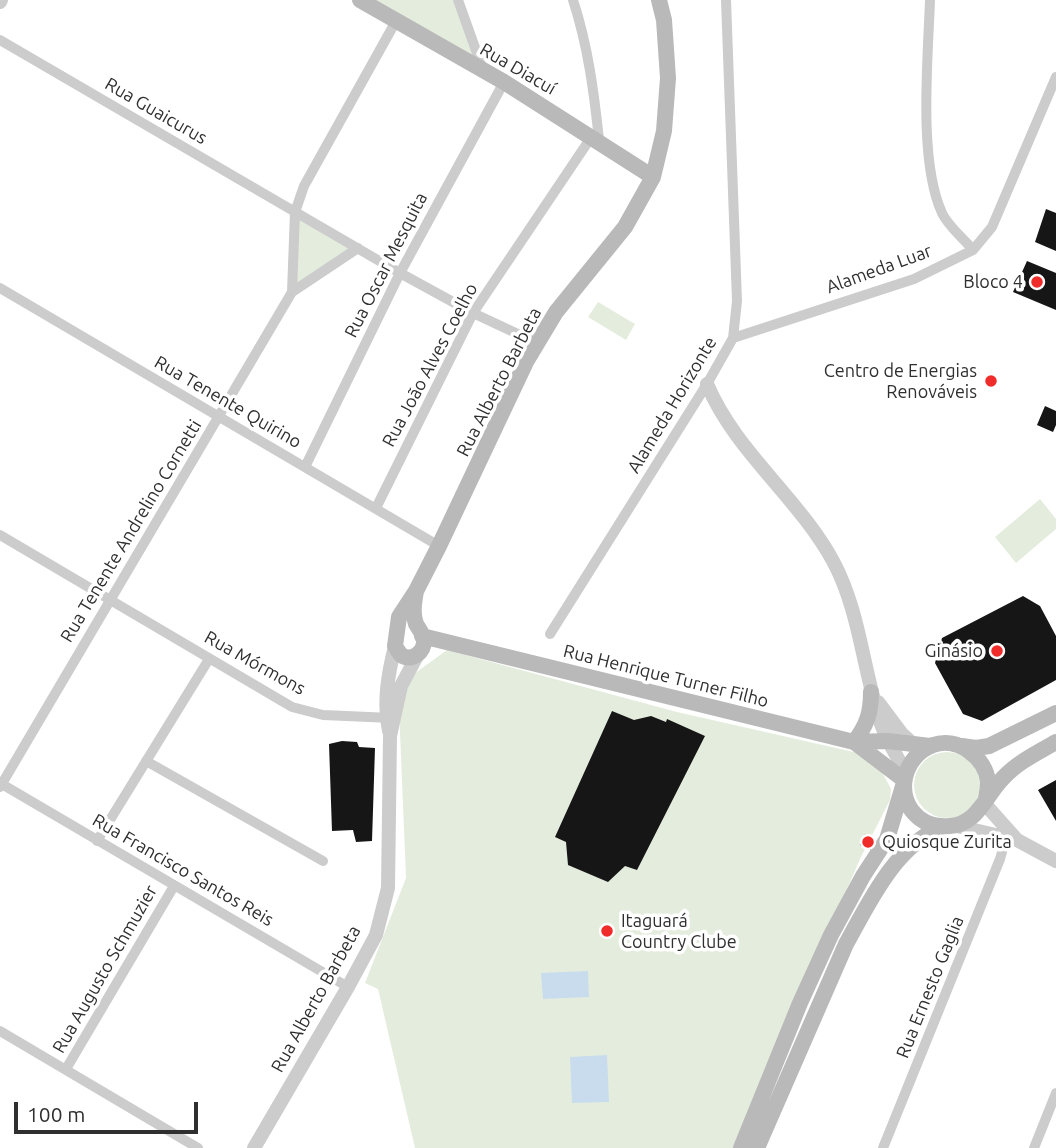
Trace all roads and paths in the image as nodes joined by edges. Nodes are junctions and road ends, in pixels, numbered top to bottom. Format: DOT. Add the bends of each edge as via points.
graph roads {
  1 [pos="360,0"];
  2 [pos="458,0"];
  3 [pos="573,0"];
  4 [pos="659,0"];
  5 [pos="726,0"];
  6 [pos="930,0"];
  7 [pos="397,22"];
  8 [pos="0,40"];
  9 [pos="483,71"];
  10 [pos="1056,77"];
  11 [pos="504,82"];
  12 [pos="595,138"];
  13 [pos="653,177"];
  14 [pos="295,212"];
  15 [pos="358,248"];
  16 [pos="973,250"];
  17 [pos="400,273"];
  18 [pos="0,288"];
  19 [pos="292,292"];
  20 [pos="473,313"];
  21 [pos="733,338"];
  22 [pos="537,344"];
  23 [pos="707,384"];
  24 [pos="219,416"];
  25 [pos="305,467"];
  26 [pos="376,508"];
  27 [pos="0,535"];
  28 [pos="439,545"];
  29 [pos="416,591"];
  30 [pos="110,600"];
  31 [pos="550,634"];
  32 [pos="422,636"];
  33 [pos="395,642"];
  34 [pos="468,648"];
  35 [pos="418,655"];
  36 [pos="209,659"];
  37 [pos="871,692"];
  38 [pos="1056,713"];
  39 [pos="390,718"];
  40 [pos="888,741"];
  41 [pos="854,742"];
  42 [pos="1056,742"];
  43 [pos="913,744"];
  44 [pos="957,745"];
  45 [pos="930,746"];
  46 [pos="146,761"];
  47 [pos="904,779"];
  48 [pos="1,785"];
  49 [pos="985,801"];
  50 [pos="949,827"];
  51 [pos="1012,839"];
  52 [pos="97,841"];
  53 [pos="323,861"];
  54 [pos="1056,862"];
  55 [pos="174,886"];
  56 [pos="348,987"];
  57 [pos="0,1031"];
  58 [pos="66,1069"];
  59 [pos="1056,1093"];
  60 [pos="198,1148"];
  61 [pos="254,1148"];
  62 [pos="741,1148"];
  63 [pos="757,1148"];
  64 [pos="883,1148"];
  65 [pos="1034,1148"];
  1 -- 7 [label="main road, Rua Diacuí"];
  2 -- 9 [label="street"];
  3 -- 12 [label="street" via="593,81"];
  4 -- 13 [label="main road, Rua Alberto Barbeta" via="668,78 664,131"];
  5 -- 21 [label="street, Alameda Horizonte" via="737,301"];
  6 -- 16 [label="street" via="927,112 931,173 943,215"];
  7 -- 9 [label="main road, Rua Diacuí"];
  7 -- 14 [label="street" via="304,186"];
  8 -- 14 [label="street, Rua Guaicurus"];
  9 -- 11 [label="main road, Rua Diacuí"];
  10 -- 16 [label="street, Alameda Luar" via="992,227"];
  11 -- 12 [label="main road, Rua Diacuí"];
  11 -- 17 [label="street, Rua Oscar Mesquita"];
  12 -- 13 [label="main road, Rua Diacuí"];
  12 -- 20 [label="street, Rua João Alves Coelho"];
  13 -- 22 [label="main road, Rua Alberto Barbeta" via="625,227 555,312"];
  14 -- 15 [label="street, Rua Guaicurus"];
  14 -- 19 [label="street"];
  15 -- 17 [label="street, Rua Guaicurus"];
  15 -- 19 [label="street"];
  16 -- 21 [label="street, Alameda Luar" via="914,279"];
  17 -- 20 [label="street, Rua Guaicurus"];
  17 -- 25 [label="street, Rua Oscar Mesquita"];
  18 -- 24 [label="street, Rua Tenente Quirino"];
  19 -- 24 [label="street, Rua Tenente Andrelino Cornetti"];
  20 -- 22 [label="street, Rua Guaicurus"];
  20 -- 26 [label="street, Rua João Alves Coelho"];
  21 -- 23 [label="street, Alameda Horizonte"];
  22 -- 28 [label="main road, Rua Alberto Barbeta"];
  23 -- 31 [label="street, Alameda Horizonte"];
  23 -- 37 [label="street" via="717,408 816,531 834,564 850,600"];
  24 -- 25 [label="street, Rua Tenente Quirino"];
  24 -- 30 [label="street, Rua Tenente Andrelino Cornetti"];
  25 -- 26 [label="street, Rua Tenente Quirino"];
  26 -- 28 [label="street, Rua Tenente Quirino"];
  27 -- 30 [label="street, Rua Mórmons"];
  28 -- 29 [label="main road, Rua Alberto Barbeta"];
  29 -- 32 [label="main road" via="415,622"];
  29 -- 33 [label="main road, Rua Alberto Barbeta" via="399,617"];
  30 -- 36 [label="street, Rua Mórmons"];
  30 -- 48 [label="street, Rua Tenente Andrelino Cornetti"];
  32 -- 33 [label="main road" via="413,629 403,630"];
  32 -- 34 [label="main road, Rua Henrique Turner Filho"];
  32 -- 35 [label="main road" via="423,649"];
  33 -- 35 [label="main road" via="401,655"];
  33 -- 39 [label="street" via="386,690"];
  34 -- 35 [label="main road"];
  34 -- 41 [label="main road, Rua Henrique Turner Filho"];
  35 -- 39 [label="street"];
  36 -- 39 [label="street, Rua Mórmons" via="292,706 323,715"];
  36 -- 46 [label="street"];
  37 -- 40 [label="street"];
  37 -- 41 [label="main road" via="871,712"];
  37 -- 43 [label="street"];
  38 -- 44 [label="main road" via="989,747"];
  39 -- 56 [label="street, Rua Alberto Barbeta" via="388,888 376,935"];
  40 -- 41 [label="main road, Rua Henrique Turner Filho"];
  40 -- 43 [label="main road, Rua Henrique Turner Filho"];
  40 -- 47 [label="street"];
  41 -- 47 [label="main road, Rua Henrique Turner Filho"];
  42 -- 49 [label="main road" via="1021,761"];
  43 -- 45 [label="main road, Rua Henrique Turner Filho"];
  44 -- 45 [label="main road"];
  44 -- 49 [label="main road" via="982,764 988,782"];
  45 -- 47 [label="main road" via="921,751"];
  46 -- 52 [label="street"];
  46 -- 53 [label="street"];
  47 -- 50 [label="main road" via="907,802 917,816"];
  47 -- 62 [label="main road" via="887,839 831,935"];
  48 -- 52 [label="street, Rua Francisco Santos Reis"];
  49 -- 50 [label="main road" via="972,818"];
  49 -- 51 [label="street"];
  50 -- 51 [label="street"];
  50 -- 63 [label="main road" via="926,834 904,852 862,915"];
  51 -- 54 [label="street"];
  51 -- 64 [label="street, Rua Ernesto Gaglia"];
  52 -- 55 [label="street, Rua Francisco Santos Reis"];
  55 -- 56 [label="street, Rua Francisco Santos Reis"];
  55 -- 58 [label="street, Rua Augusto Schmuzier"];
  56 -- 61 [label="street, Rua Alberto Barbeta"];
  57 -- 58 [label="street"];
  58 -- 60 [label="street"];
  59 -- 65 [label="street"];
}
